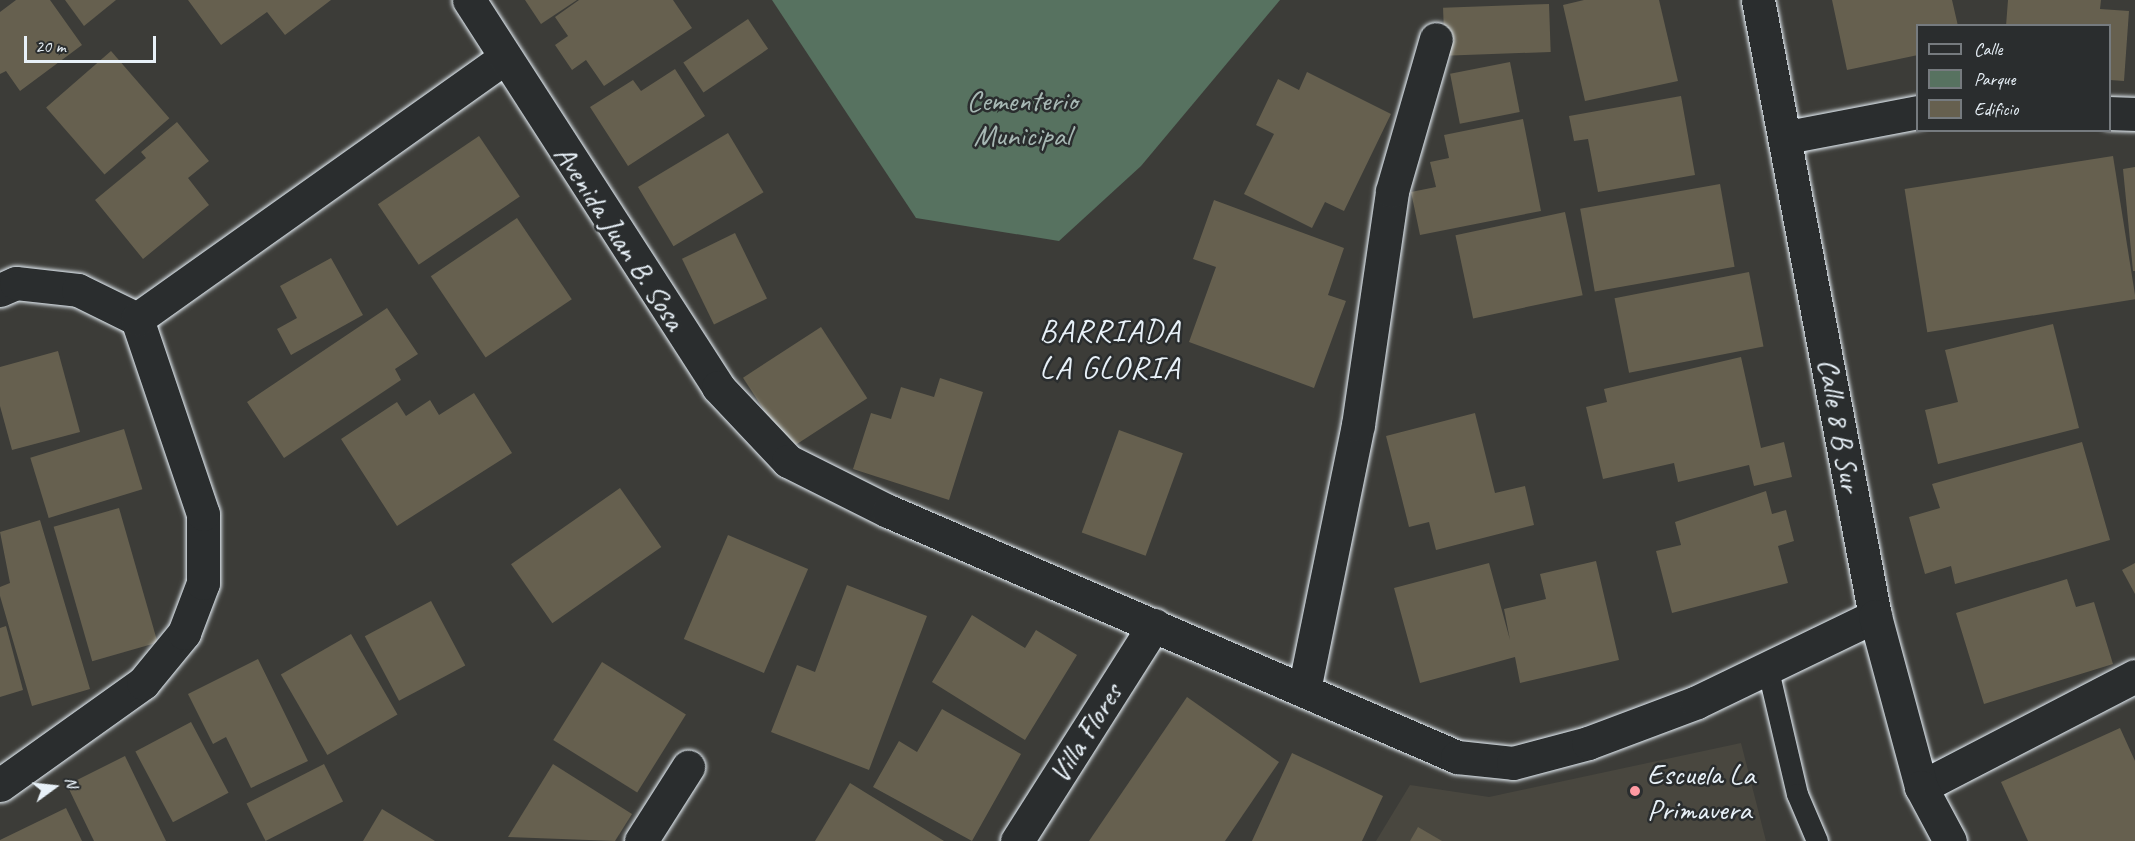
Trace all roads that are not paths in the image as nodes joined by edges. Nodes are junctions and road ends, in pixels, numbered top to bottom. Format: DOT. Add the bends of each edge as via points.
graph roads {
  1 [pos="469,0"];
  2 [pos="1758,0"];
  3 [pos="1437,39"];
  4 [pos="503,59"];
  5 [pos="1916,112"];
  6 [pos="2111,113"];
  7 [pos="2135,114"];
  8 [pos="1787,136"];
  9 [pos="0,290"];
  10 [pos="137,319"];
  11 [pos="1875,616"];
  12 [pos="1154,625"];
  13 [pos="1767,666"];
  14 [pos="2135,676"];
  15 [pos="1304,690"];
  16 [pos="688,767"];
  17 [pos="0,785"];
  18 [pos="1921,787"];
  19 [pos="641,841"];
  20 [pos="1017,841"];
  21 [pos="1817,841"];
  22 [pos="1950,841"];
  1 -- 4 [label="street, Avenida Juan B. Sosa"];
  2 -- 8 [label="street, Calle 8 B Sur"];
  3 -- 15 [label="street" via="1392,191 1358,425"];
  4 -- 10 [label="street"];
  4 -- 12 [label="street, Avenida Juan B. Sosa" via="718,387 788,461 888,511"];
  5 -- 8 [label="street"];
  6 -- 7 [label="street"];
  8 -- 11 [label="street, Calle 8 B Sur"];
  9 -- 10 [label="street" via="16,283 78,290"];
  10 -- 17 [label="street" via="203,514 203,583 184,633 143,683"];
  11 -- 13 [label="street"];
  11 -- 18 [label="street, Calle 8 B Sur"];
  12 -- 15 [label="street"];
  12 -- 20 [label="street, Villa Flores"];
  13 -- 15 [label="street" via="1697,702 1588,743 1513,763 1457,757"];
  13 -- 21 [label="lane" via="1797,794"];
  14 -- 18 [label="street"];
  16 -- 19 [label="street"];
  18 -- 22 [label="street, Calle 8 B Sur"];
}
